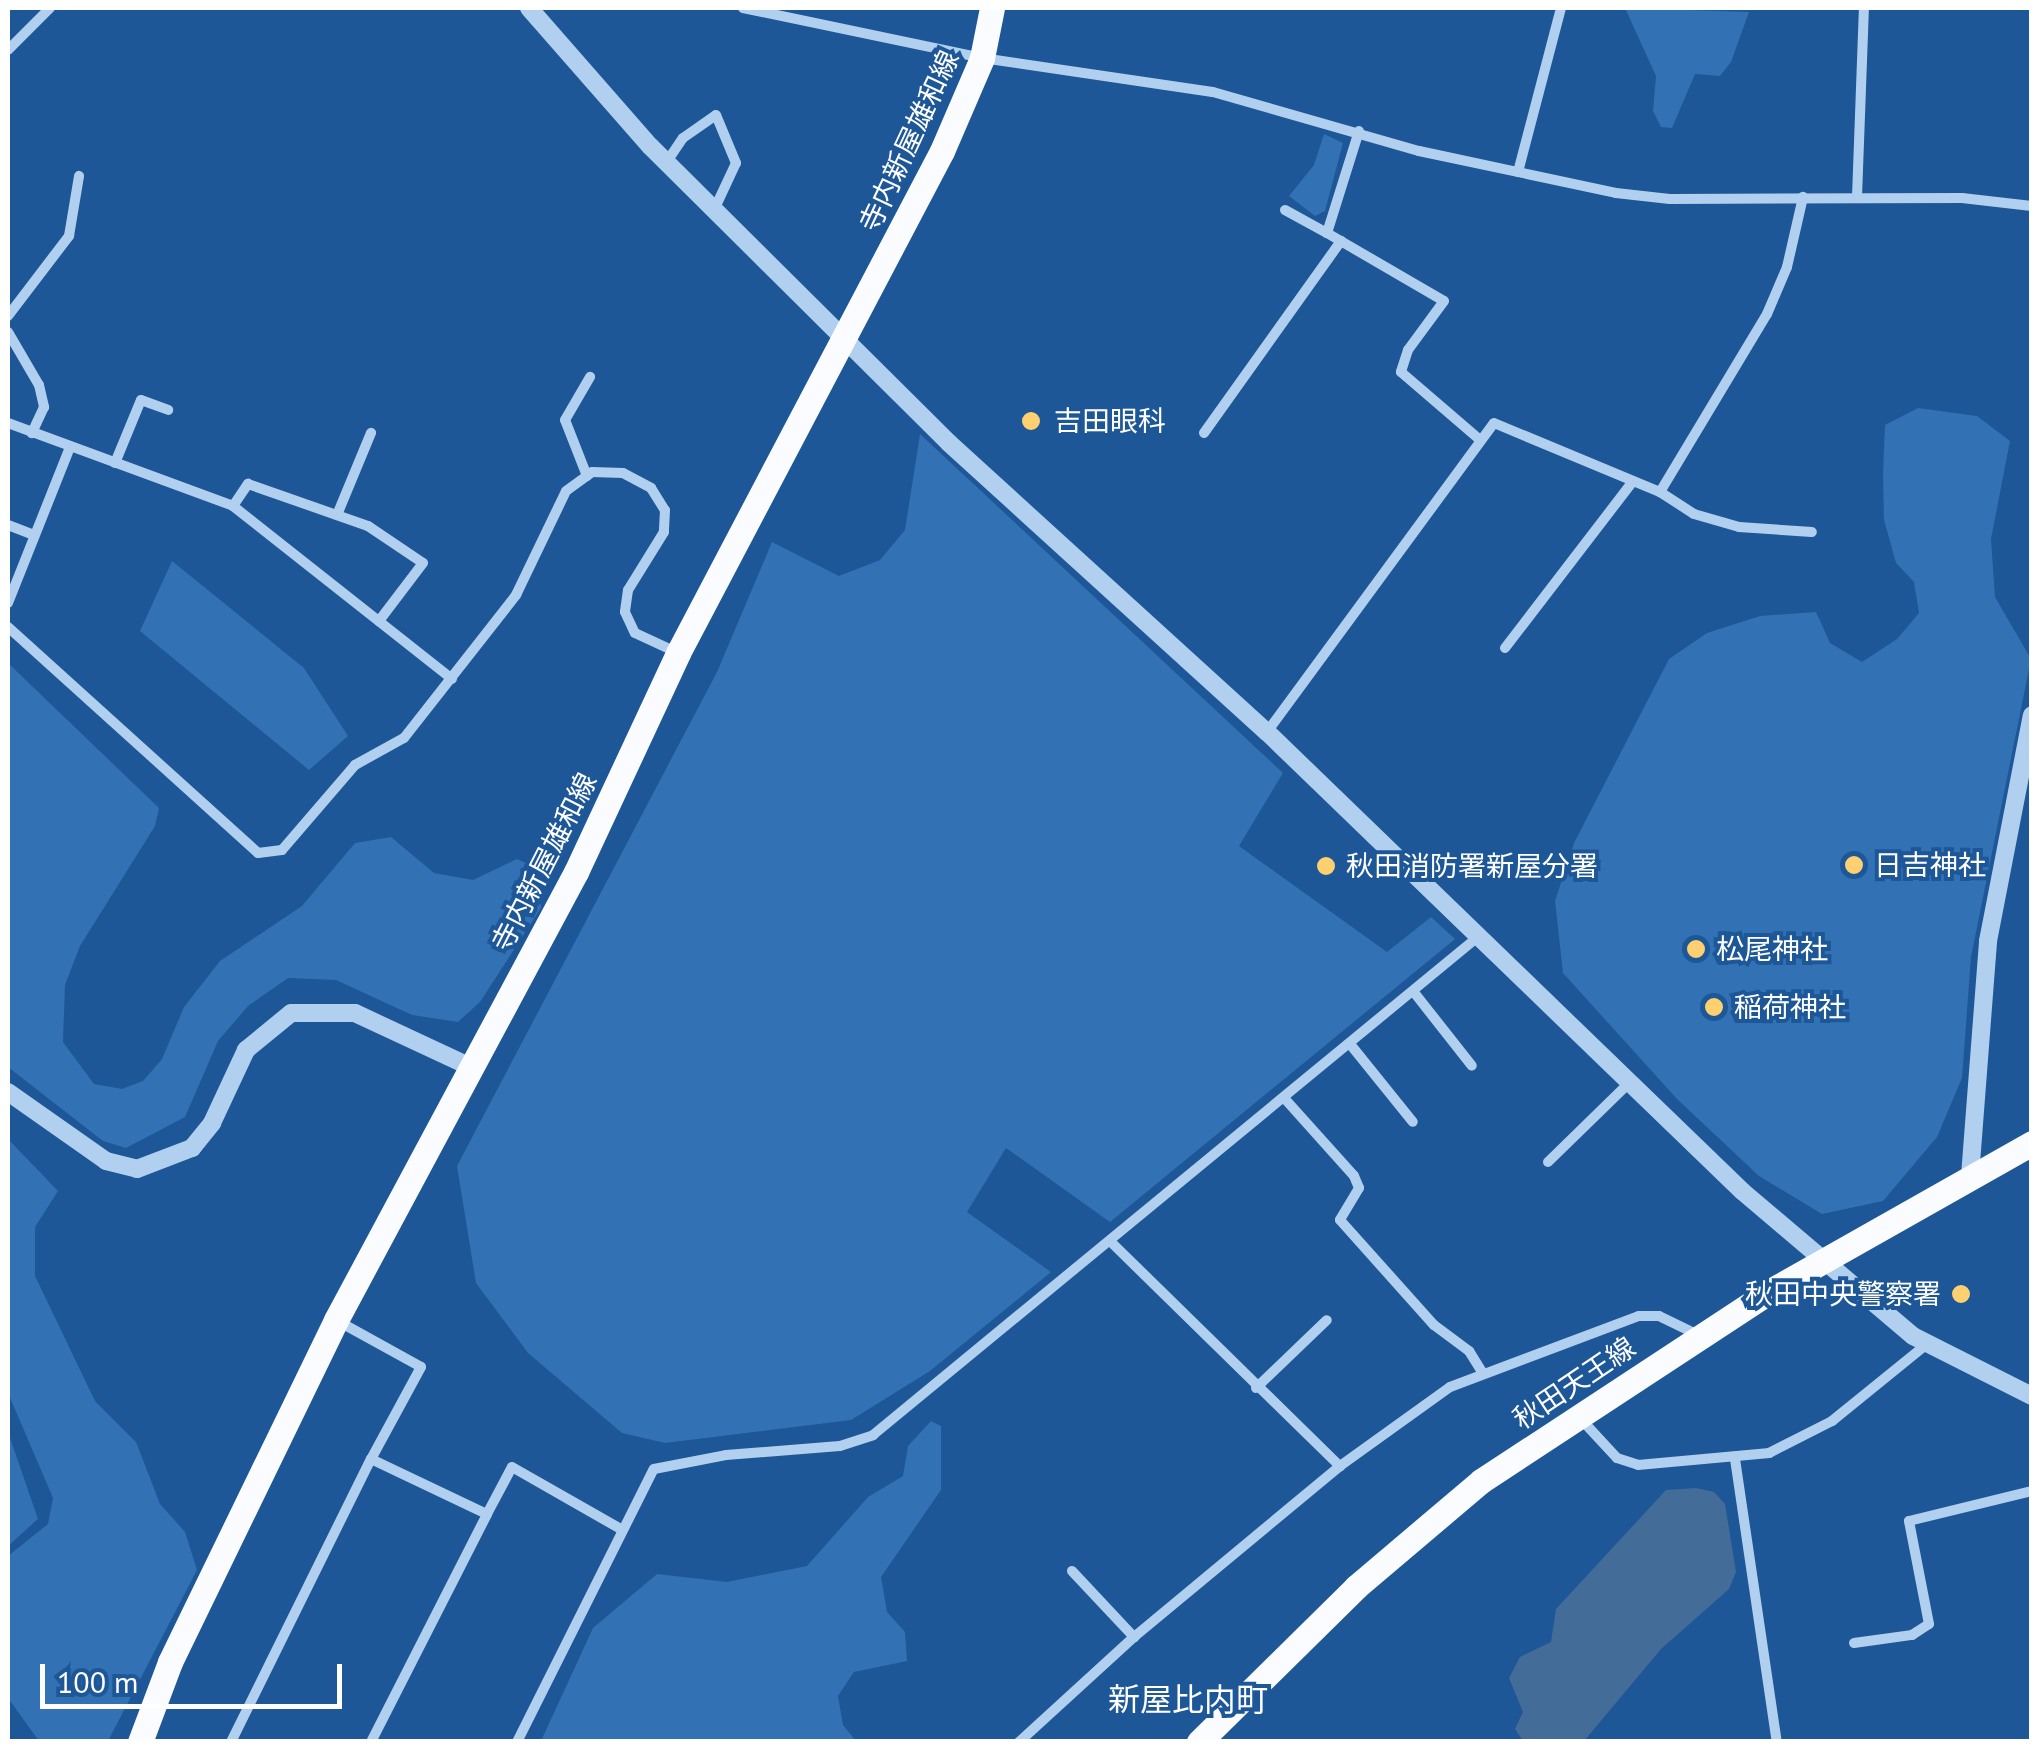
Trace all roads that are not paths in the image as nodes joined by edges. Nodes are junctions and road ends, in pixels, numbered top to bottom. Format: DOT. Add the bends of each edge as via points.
graph roads {
  1 [pos="50,8"];
  2 [pos="529,8"];
  3 [pos="743,8"];
  4 [pos="992,8"];
  5 [pos="1561,8"];
  6 [pos="1864,8"];
  7 [pos="802,14"];
  8 [pos="8,50"];
  9 [pos="982,58"];
  10 [pos="1360,131"];
  11 [pos="666,163"];
  12 [pos="1518,172"];
  13 [pos="79,176"];
  14 [pos="1803,196"];
  15 [pos="1857,197"];
  16 [pos="2032,206"];
  17 [pos="714,210"];
  18 [pos="1284,210"];
  19 [pos="1326,233"];
  20 [pos="1341,242"];
  21 [pos="8,316"];
  22 [pos="8,332"];
  23 [pos="847,342"];
  24 [pos="590,378"];
  25 [pos="168,410"];
  26 [pos="8,423"];
  27 [pos="32,433"];
  28 [pos="370,433"];
  29 [pos="1204,433"];
  30 [pos="1480,440"];
  31 [pos="70,447"];
  32 [pos="115,464"];
  33 [pos="587,476"];
  34 [pos="1633,480"];
  35 [pos="1660,492"];
  36 [pos="233,506"];
  37 [pos="337,516"];
  38 [pos="8,525"];
  39 [pos="1812,532"];
  40 [pos="31,534"];
  41 [pos="8,603"];
  42 [pos="380,622"];
  43 [pos="8,627"];
  44 [pos="1505,648"];
  45 [pos="678,653"];
  46 [pos="452,679"];
  47 [pos="2032,715"];
  48 [pos="1267,732"];
  49 [pos="2023,799"];
  50 [pos="1479,936"];
  51 [pos="1413,991"];
  52 [pos="1350,1044"];
  53 [pos="471,1066"];
  54 [pos="1472,1066"];
  55 [pos="1629,1083"];
  56 [pos="8,1092"];
  57 [pos="1285,1098"];
  58 [pos="1413,1122"];
  59 [pos="2032,1143"];
  60 [pos="1548,1162"];
  61 [pos="1970,1176"];
  62 [pos="1113,1244"];
  63 [pos="1827,1263"];
  64 [pos="336,1320"];
  65 [pos="1327,1320"];
  66 [pos="1699,1336"];
  67 [pos="1927,1344"];
  68 [pos="1483,1373"];
  69 [pos="1256,1388"];
  70 [pos="2032,1396"];
  71 [pos="1579,1416"];
  72 [pos="370,1459"];
  73 [pos="1736,1459"];
  74 [pos="1340,1466"];
  75 [pos="2032,1491"];
  76 [pos="488,1514"];
  77 [pos="620,1528"];
  78 [pos="1072,1571"];
  79 [pos="1134,1636"];
  80 [pos="1854,1643"];
  81 [pos="140,1742"];
  82 [pos="231,1742"];
  83 [pos="371,1742"];
  84 [pos="517,1742"];
  85 [pos="1019,1742"];
  86 [pos="1199,1742"];
  87 [pos="1777,1742"];
  1 -- 8 [label="street"];
  2 -- 11 [label="street"];
  3 -- 7 [label="street"];
  4 -- 9 [label="main road, 寺内新屋雄和線"];
  5 -- 12 [label="street"];
  6 -- 15 [label="street"];
  7 -- 9 [label="street"];
  9 -- 10 [label="street" via="1213,92"];
  9 -- 23 [label="main road, 寺内新屋雄和線"];
  10 -- 12 [label="street"];
  10 -- 19 [label="street"];
  11 -- 17 [label="street"];
  11 -- 17 [label="street" via="682,138 716,115 736,163"];
  12 -- 14 [label="street" via="1670,199"];
  13 -- 21 [label="street" via="69,236"];
  14 -- 15 [label="street"];
  14 -- 35 [label="street" via="1787,267 1766,314"];
  15 -- 16 [label="street"];
  17 -- 23 [label="street"];
  18 -- 19 [label="street"];
  19 -- 20 [label="street"];
  20 -- 29 [label="street"];
  20 -- 30 [label="street" via="1444,300 1408,350 1401,372"];
  22 -- 27 [label="street" via="40,385 44,407"];
  23 -- 45 [label="main road, 寺内新屋雄和線"];
  23 -- 48 [label="street"];
  24 -- 33 [label="street" via="565,420"];
  25 -- 32 [label="street" via="141,400"];
  26 -- 27 [label="street"];
  27 -- 31 [label="street"];
  28 -- 37 [label="street"];
  30 -- 34 [label="street" via="1494,424"];
  30 -- 48 [label="street" via="1442,501"];
  31 -- 32 [label="street"];
  31 -- 40 [label="street"];
  32 -- 36 [label="street"];
  33 -- 45 [label="street" via="623,472 651,488 665,510 664,532 628,590 625,612 635,633"];
  33 -- 46 [label="street" via="566,491 516,595"];
  34 -- 35 [label="street"];
  34 -- 44 [label="street"];
  35 -- 39 [label="street" via="1694,514 1739,527"];
  36 -- 37 [label="street" via="248,484"];
  36 -- 42 [label="street"];
  37 -- 42 [label="street" via="368,526 424,563"];
  38 -- 40 [label="street"];
  40 -- 41 [label="street"];
  42 -- 46 [label="street"];
  43 -- 46 [label="street" via="258,853 282,850 355,764 404,738"];
  45 -- 53 [label="main road, 寺内新屋雄和線" via="576,872"];
  47 -- 49 [label="street"];
  48 -- 50 [label="street"];
  49 -- 61 [label="street" via="1988,941"];
  50 -- 51 [label="street"];
  50 -- 55 [label="street"];
  51 -- 52 [label="street"];
  51 -- 54 [label="street"];
  52 -- 57 [label="street"];
  52 -- 58 [label="street"];
  53 -- 56 [label="street" via="355,1013 291,1013 246,1050 212,1123 192,1148 137,1170 106,1161"];
  53 -- 64 [label="main road, 寺内新屋雄和線"];
  55 -- 60 [label="street"];
  55 -- 63 [label="street"];
  57 -- 62 [label="street"];
  57 -- 68 [label="street" via="1354,1176 1359,1188 1340,1220"];
  59 -- 61 [label="main road, 秋田天王線"];
  61 -- 63 [label="main road, 秋田天王線"];
  62 -- 69 [label="street"];
  62 -- 77 [label="street" via="874,1435 840,1446 726,1454 654,1469"];
  63 -- 66 [label="main road, 秋田天王線"];
  63 -- 67 [label="street"];
  64 -- 72 [label="street" via="420,1367"];
  64 -- 81 [label="main road, 寺内新屋雄和線" via="170,1662"];
  65 -- 69 [label="street"];
  66 -- 68 [label="street" via="1659,1316 1639,1316"];
  66 -- 71 [label="main road, 秋田天王線"];
  67 -- 70 [label="street"];
  67 -- 73 [label="street" via="1802,1441"];
  68 -- 74 [label="street" via="1450,1388"];
  69 -- 74 [label="street"];
  71 -- 73 [label="street" via="1617,1458 1638,1466"];
  71 -- 86 [label="main road, 秋田天王線" via="1481,1482 1356,1587"];
  72 -- 76 [label="street"];
  72 -- 82 [label="street"];
  73 -- 87 [label="street"];
  74 -- 79 [label="street"];
  75 -- 80 [label="street" via="1909,1521 1928,1624 1912,1636"];
  76 -- 77 [label="street" via="512,1466"];
  76 -- 83 [label="street"];
  77 -- 84 [label="street"];
  78 -- 79 [label="street"];
  79 -- 85 [label="street"];
}
